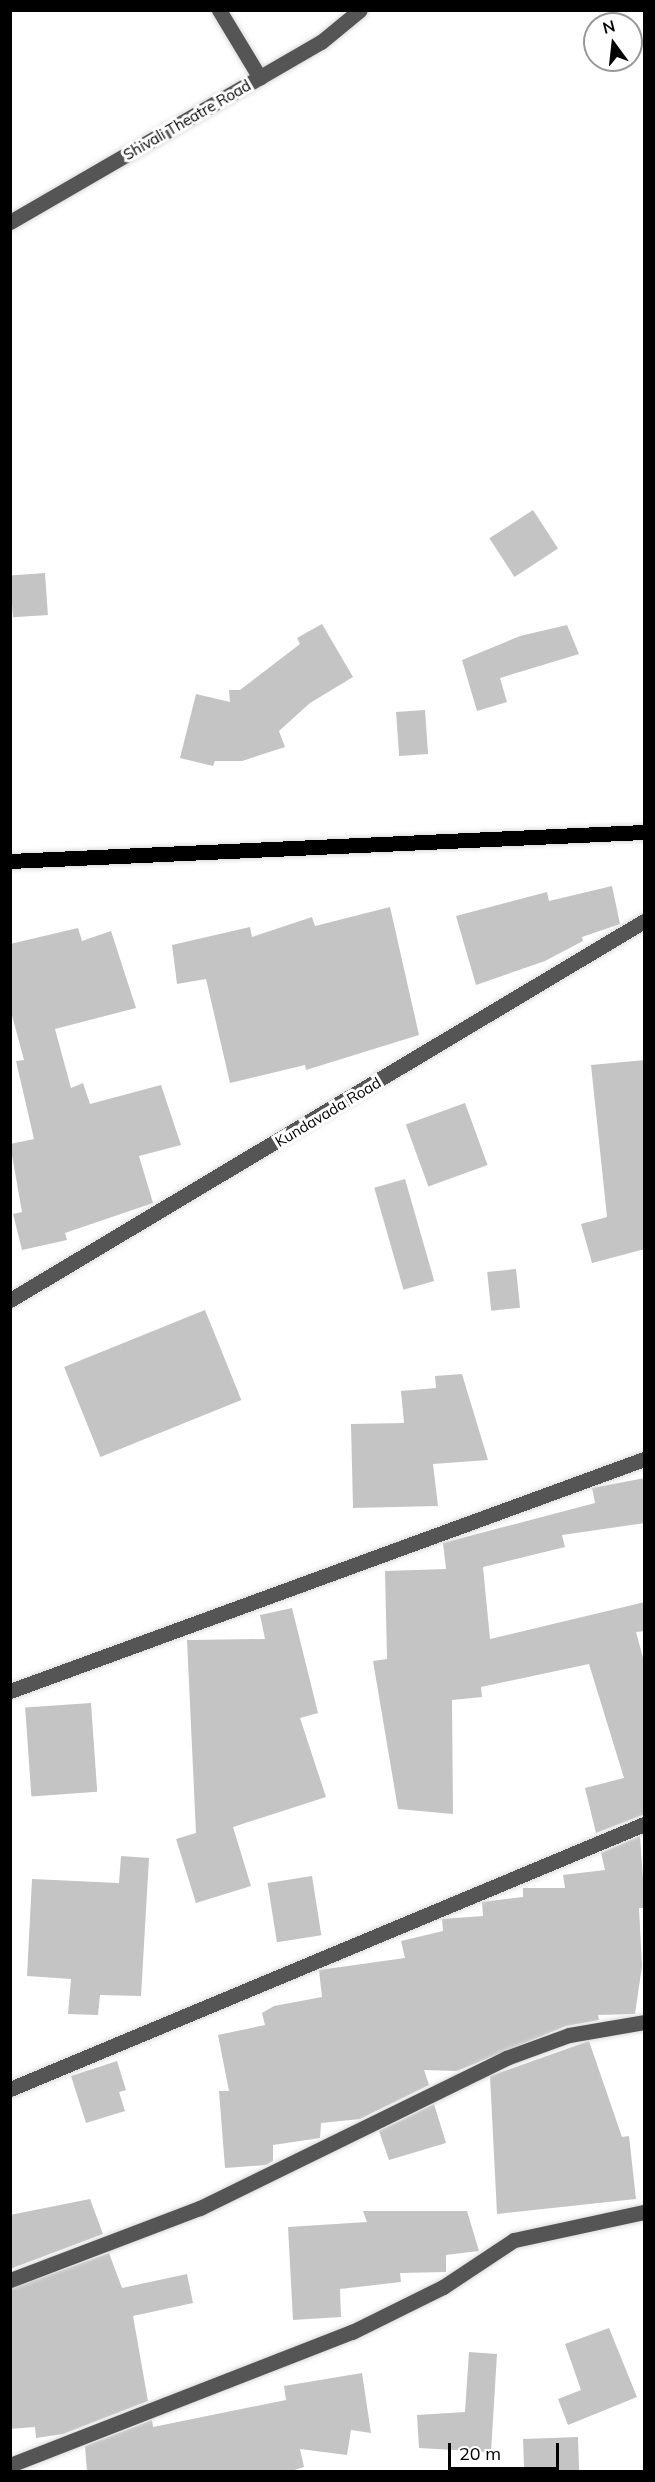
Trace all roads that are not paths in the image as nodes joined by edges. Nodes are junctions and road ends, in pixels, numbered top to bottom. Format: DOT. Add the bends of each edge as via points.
graph roads {
  1 [pos="219,10"];
  2 [pos="360,10"];
  3 [pos="260,78"];
  4 [pos="10,222"];
  5 [pos="645,832"];
  6 [pos="10,861"];
  7 [pos="645,921"];
  8 [pos="10,1300"];
  9 [pos="645,1459"];
  10 [pos="10,1691"];
  11 [pos="645,1824"];
  12 [pos="645,2022"];
  13 [pos="10,2089"];
  14 [pos="645,2212"];
  15 [pos="10,2280"];
  16 [pos="10,2464"];
  1 -- 3 [label="street"];
  2 -- 3 [label="street, Shivali Theatre Road" via="321,42"];
  3 -- 4 [label="street, Shivali Theatre Road"];
  5 -- 6 [label="main road"];
  7 -- 8 [label="street, Kundavada Road"];
  9 -- 10 [label="street"];
  11 -- 13 [label="street"];
  12 -- 15 [label="street" via="569,2035 506,2058 200,2208"];
  14 -- 16 [label="street" via="514,2240 443,2287 352,2332"];
}
